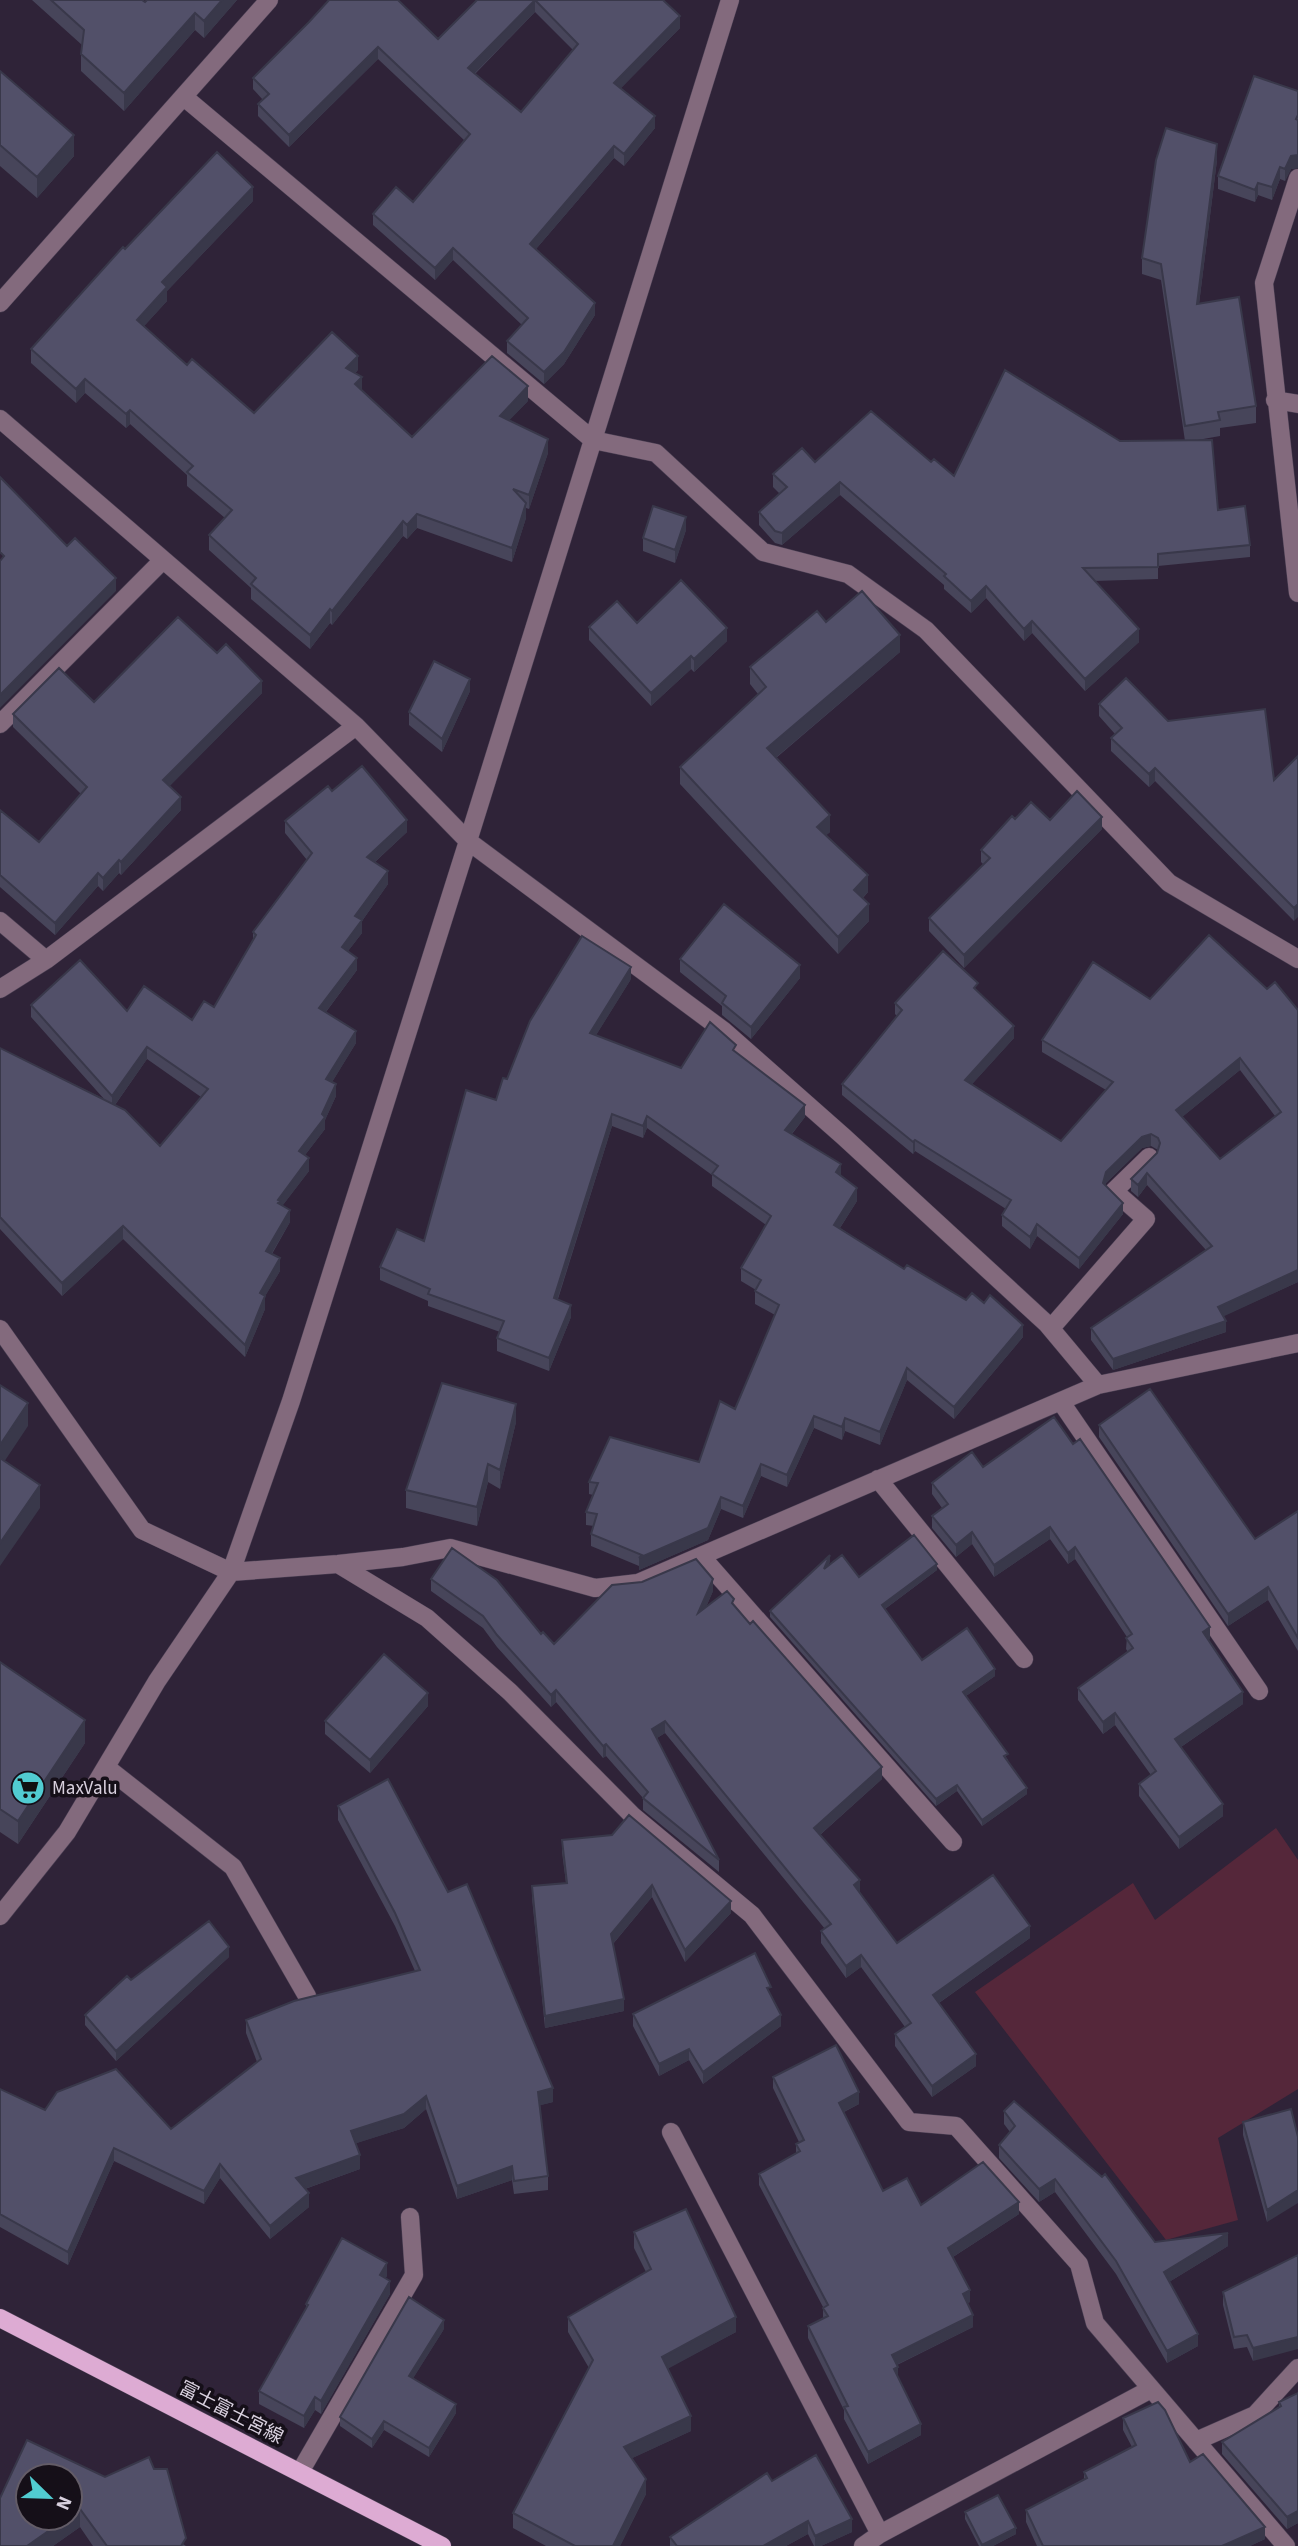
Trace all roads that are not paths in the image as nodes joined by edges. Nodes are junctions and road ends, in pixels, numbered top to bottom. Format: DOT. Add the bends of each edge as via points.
graph roads {
  1 [pos="269,0"];
  2 [pos="730,0"];
  3 [pos="184,97"];
  4 [pos="1298,178"];
  5 [pos="0,303"];
  6 [pos="1275,400"];
  7 [pos="1298,404"];
  8 [pos="0,419"];
  9 [pos="593,440"];
  10 [pos="163,560"];
  11 [pos="1298,593"];
  12 [pos="0,724"];
  13 [pos="356,726"];
  14 [pos="468,841"];
  15 [pos="0,922"];
  16 [pos="1298,959"];
  17 [pos="46,960"];
  18 [pos="0,989"];
  19 [pos="1149,1157"];
  20 [pos="1051,1328"];
  21 [pos="0,1329"];
  22 [pos="1298,1343"];
  23 [pos="1098,1385"];
  24 [pos="1061,1402"];
  25 [pos="878,1479"];
  26 [pos="701,1556"];
  27 [pos="338,1564"];
  28 [pos="231,1572"];
  29 [pos="1024,1659"];
  30 [pos="1259,1691"];
  31 [pos="106,1767"];
  32 [pos="953,1842"];
  33 [pos="0,1916"];
  34 [pos="307,1996"];
  35 [pos="671,2132"];
  36 [pos="410,2217"];
  37 [pos="0,2318"];
  38 [pos="1298,2368"];
  39 [pos="1151,2389"];
  40 [pos="1196,2441"];
  41 [pos="300,2472"];
  42 [pos="880,2535"];
  43 [pos="442,2546"];
  44 [pos="863,2546"];
  45 [pos="1286,2546"];
  1 -- 3 [label="street"];
  2 -- 9 [label="street"];
  3 -- 5 [label="street"];
  3 -- 9 [label="street"];
  4 -- 6 [label="street" via="1264,283"];
  6 -- 7 [label="street"];
  6 -- 11 [label="street"];
  8 -- 10 [label="street"];
  9 -- 14 [label="street"];
  9 -- 16 [label="street" via="656,453 763,552 848,573 926,630 1169,883"];
  10 -- 12 [label="street"];
  10 -- 13 [label="street"];
  13 -- 14 [label="street"];
  13 -- 17 [label="street"];
  14 -- 20 [label="street" via="724,1031"];
  14 -- 28 [label="street" via="291,1401"];
  15 -- 17 [label="street"];
  17 -- 18 [label="street"];
  19 -- 20 [label="street" via="1114,1191 1146,1219"];
  20 -- 23 [label="street"];
  21 -- 28 [label="street" via="142,1530"];
  22 -- 23 [label="street"];
  23 -- 24 [label="street"];
  24 -- 25 [label="street"];
  24 -- 30 [label="street"];
  25 -- 26 [label="street"];
  25 -- 29 [label="street"];
  26 -- 27 [label="street" via="638,1584 595,1588 450,1548"];
  26 -- 32 [label="street"];
  27 -- 28 [label="street"];
  27 -- 39 [label="street" via="426,1618 510,1692 633,1816 752,1915 909,2122 956,2126 1079,2264 1095,2323"];
  28 -- 31 [label="street"];
  31 -- 33 [label="street" via="68,1832"];
  31 -- 34 [label="street" via="233,1867"];
  35 -- 42 [label="street"];
  36 -- 41 [label="street" via="414,2275"];
  37 -- 41 [label="main road, 富士富士宮線"];
  38 -- 40 [label="street" via="1255,2415"];
  39 -- 40 [label="street"];
  39 -- 42 [label="street"];
  40 -- 45 [label="street"];
  41 -- 43 [label="main road, 富士富士宮線"];
  42 -- 44 [label="street"];
}
